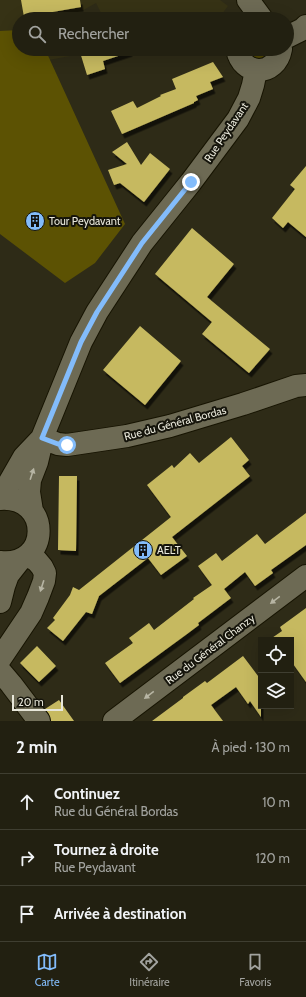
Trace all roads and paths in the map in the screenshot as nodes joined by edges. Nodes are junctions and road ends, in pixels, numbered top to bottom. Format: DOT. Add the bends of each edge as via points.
graph roads {
  1 [pos="243,0"];
  2 [pos="248,0"];
  3 [pos="241,12"];
  4 [pos="257,12"];
  5 [pos="306,26"];
  6 [pos="294,34"];
  7 [pos="239,56"];
  8 [pos="279,56"];
  9 [pos="256,70"];
  10 [pos="306,384"];
  11 [pos="42,438"];
  12 [pos="0,495"];
  13 [pos="0,499"];
  14 [pos="32,511"];
  15 [pos="16,559"];
  16 [pos="306,576"];
  17 [pos="0,602"];
  18 [pos="0,659"];
  19 [pos="0,670"];
  20 [pos="39,721"];
  21 [pos="114,721"];
  1 -- 3 [label="street"];
  2 -- 4 [label="street"];
  5 -- 6 [label="street"];
  7 -- 9 [label="street" via="246,66"];
  8 -- 9 [label="street" via="271,67"];
  9 -- 11 [label="street, Rue Peydavant" via="249,98 238,119 142,243 97,312 81,342"];
  10 -- 11 [label="street, Rue du Général Bordas" via="170,426 127,436 67,445"];
  11 -- 12 [label="street, Rue Peydavant" via="24,457"];
  14 -- 11 [label="street, one-way" via="30,480"];
  13 -- 14 [label="street" via="14,500"];
  14 -- 15 [label="street" via="37,521 38,538 35,546"];
  15 -- 17 [label="street"];
  15 -- 18 [label="street, one-way" via="37,561 45,574 44,581 31,613"];
  16 -- 21 [label="street, Rue du Général Chanzy, one-way"];
  19 -- 20 [label="street"];
}
